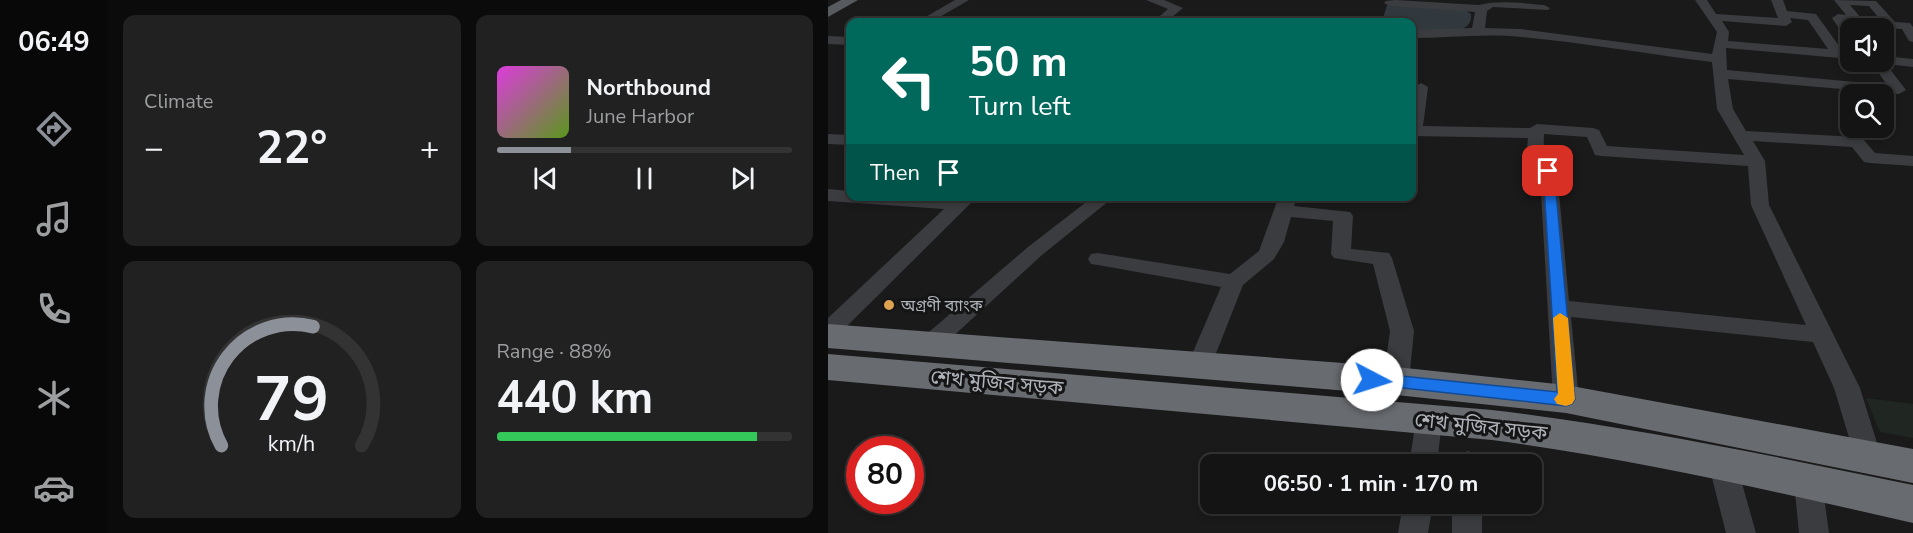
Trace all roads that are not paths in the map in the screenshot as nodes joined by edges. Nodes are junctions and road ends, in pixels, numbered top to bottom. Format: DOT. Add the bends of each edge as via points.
graph roads {
  1 [pos="851,0"];
  2 [pos="963,0"];
  3 [pos="1152,0"];
  4 [pos="1701,0"];
  5 [pos="1777,0"];
  6 [pos="1840,0"];
  7 [pos="1390,3"];
  8 [pos="1481,9"];
  9 [pos="828,13"];
  10 [pos="1783,14"];
  11 [pos="1541,17"];
  12 [pos="1712,17"];
  13 [pos="930,18"];
  14 [pos="1164,18"];
  15 [pos="1855,18"];
  16 [pos="1478,31"];
  17 [pos="1416,34"];
  18 [pos="1913,38"];
  19 [pos="828,40"];
  20 [pos="846,41"];
  21 [pos="1840,49"];
  22 [pos="1840,55"];
  23 [pos="1719,59"];
  24 [pos="1894,61"];
  25 [pos="1913,63"];
  26 [pos="1887,72"];
  27 [pos="1421,87"];
  28 [pos="1906,91"];
  29 [pos="1416,114"];
  30 [pos="1416,131"];
  31 [pos="1536,133"];
  32 [pos="1741,136"];
  33 [pos="828,139"];
  34 [pos="846,140"];
  35 [pos="1756,161"];
  36 [pos="1913,161"];
  37 [pos="828,195"];
  38 [pos="846,196"];
  39 [pos="964,201"];
  40 [pos="1099,201"];
  41 [pos="1285,204"];
  42 [pos="1098,259"];
  43 [pos="1234,282"];
  44 [pos="1560,308"];
  45 [pos="828,334"];
  46 [pos="1822,334"];
  47 [pos="828,344"];
  48 [pos="930,344"];
  49 [pos="828,359"];
  50 [pos="1199,366"];
  51 [pos="828,367"];
  52 [pos="1396,381"];
  53 [pos="1566,399"];
  54 [pos="1429,420"];
  55 [pos="1424,454"];
  56 [pos="1868,456"];
  57 [pos="1722,462"];
  58 [pos="1913,466"];
  59 [pos="1913,472"];
  60 [pos="1808,482"];
  61 [pos="1913,493"];
  62 [pos="1913,504"];
  63 [pos="1416,514"];
  64 [pos="1467,514"];
  65 [pos="1413,533"];
  66 [pos="1467,533"];
  67 [pos="1741,533"];
  68 [pos="1814,533"];
  1 -- 9 [label="main road"];
  2 -- 13 [label="street"];
  3 -- 14 [label="street" via="1177,8"];
  4 -- 12 [label="street"];
  5 -- 10 [label="street"];
  6 -- 15 [label="street"];
  6 -- 18 [label="street" via="1872,3 1891,25 1906,26"];
  7 -- 8 [label="street"];
  8 -- 11 [label="street" via="1491,3"];
  8 -- 16 [label="street"];
  10 -- 12 [label="street" via="1786,22"];
  10 -- 21 [label="street" via="1812,17"];
  11 -- 16 [label="street"];
  11 -- 23 [label="street"];
  12 -- 23 [label="street" via="1723,32"];
  16 -- 17 [label="street"];
  19 -- 20 [label="street"];
  22 -- 23 [label="street"];
  23 -- 28 [label="street"];
  23 -- 32 [label="street" via="1725,109"];
  24 -- 25 [label="street"];
  26 -- 28 [label="street"];
  27 -- 29 [label="street"];
  30 -- 31 [label="street"];
  31 -- 35 [label="street" via="1537,129 1593,133 1601,152"];
  31 -- 44 [label="street" via="1534,170 1548,171"];
  32 -- 35 [label="street"];
  32 -- 36 [label="street" via="1857,142 1870,158"];
  33 -- 34 [label="street"];
  35 -- 46 [label="street" via="1760,205"];
  37 -- 38 [label="street"];
  39 -- 45 [label="street"];
  40 -- 48 [label="street" via="1035,250"];
  41 -- 43 [label="street" via="1267,255"];
  41 -- 52 [label="street" via="1343,216 1341,254 1382,258 1402,331"];
  42 -- 43 [label="street"];
  43 -- 50 [label="street"];
  44 -- 46 [label="street"];
  44 -- 53 [label="street"];
  45 -- 48 [label="highway, শেখ মুজিব সড়ক"];
  46 -- 56 [label="street" via="1847,388"];
  47 -- 59 [label="highway" via="1556,411 1640,422"];
  48 -- 50 [label="highway, শেখ মুজিব সড়ক"];
  49 -- 61 [label="highway" via="1632,439"];
  50 -- 52 [label="highway, শেখ মুজিব সড়ক"];
  51 -- 54 [label="highway, শেখ মুজিব সড়ক"];
  52 -- 53 [label="highway, শেখ মুজিব সড়ক"];
  53 -- 56 [label="highway, শেখ মুজিব সড়ক"];
  54 -- 55 [label="street"];
  54 -- 57 [label="highway, শেখ মুজিব সড়ক" via="1564,434"];
  56 -- 58 [label="highway, শেখ মুজিব সড়ক"];
  57 -- 60 [label="highway, শেখ মুজিব সড়ক"];
  57 -- 67 [label="street"];
  60 -- 62 [label="highway, শেখ মুজিব সড়ক"];
  60 -- 68 [label="street"];
  63 -- 65 [label="street"];
  64 -- 66 [label="street"];
}
